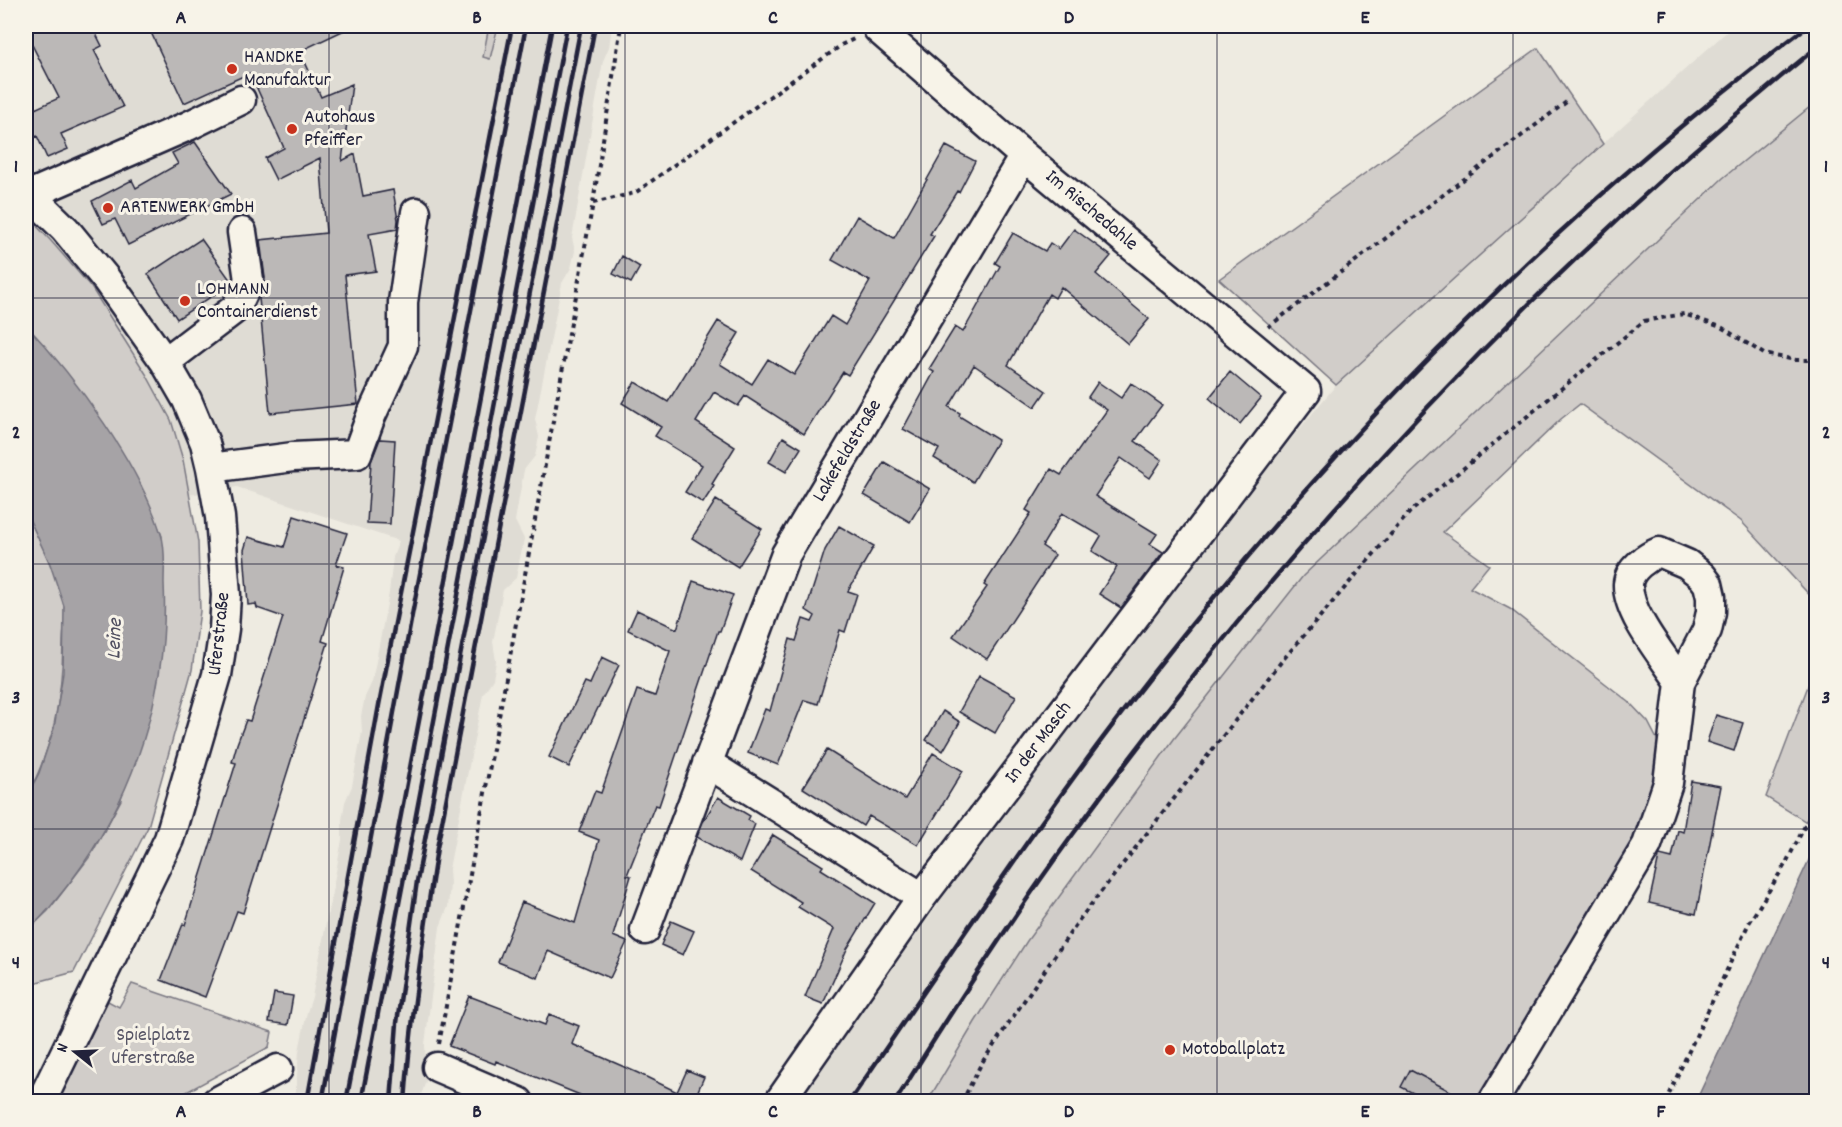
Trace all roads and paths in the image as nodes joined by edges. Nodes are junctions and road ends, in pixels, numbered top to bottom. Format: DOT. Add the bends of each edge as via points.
graph roads {
  1 [pos="621,26"];
  2 [pos="878,29"];
  3 [pos="241,100"];
  4 [pos="1569,100"];
  5 [pos="1024,156"];
  6 [pos="27,193"];
  7 [pos="593,203"];
  8 [pos="416,212"];
  9 [pos="242,232"];
  10 [pos="1248,342"];
  11 [pos="1816,360"];
  12 [pos="165,362"];
  13 [pos="1306,391"];
  14 [pos="211,468"];
  15 [pos="1680,682"];
  16 [pos="707,763"];
  17 [pos="1816,804"];
  18 [pos="922,897"];
  19 [pos="645,930"];
  20 [pos="437,1067"];
  21 [pos="278,1069"];
  22 [pos="41,1101"];
  23 [pos="216,1101"];
  24 [pos="519,1101"];
  25 [pos="780,1101"];
  26 [pos="962,1101"];
  27 [pos="1493,1101"];
  28 [pos="1665,1101"];
  1 -- 7 [label="path"];
  2 -- 5 [label="street, Im Rischedahle"];
  2 -- 7 [label="path" via="843,44 636,193"];
  3 -- 6 [label="street" via="178,131"];
  4 -- 10 [label="path"];
  5 -- 10 [label="street, Im Rischedahle"];
  5 -- 16 [label="street, Lakefeldstraße" via="786,554"];
  6 -- 12 [label="street, Uferstraße" via="86,254"];
  7 -- 20 [label="path" via="444,1011"];
  8 -- 14 [label="street" via="403,302 403,346 357,454 292,457"];
  9 -- 12 [label="street" via="249,280 236,308"];
  10 -- 13 [label="street, Im Rischedahle"];
  11 -- 26 [label="path" via="1764,354 1721,327 1684,314 1644,321 1410,512 1281,662 1078,920 981,1064"];
  12 -- 14 [label="street, Uferstraße" via="187,400"];
  13 -- 18 [label="street, In der Masch"];
  14 -- 22 [label="street, Uferstraße" via="220,518 226,595 217,675 169,839"];
  15 -- 27 [label="street" via="1668,783 1647,845"];
  16 -- 18 [label="street"];
  16 -- 19 [label="street, Lakefeldstraße"];
  17 -- 28 [label="path" via="1749,923"];
  18 -- 25 [label="street, In der Masch"];
  20 -- 24 [label="street"];
  21 -- 23 [label="street"];
}
